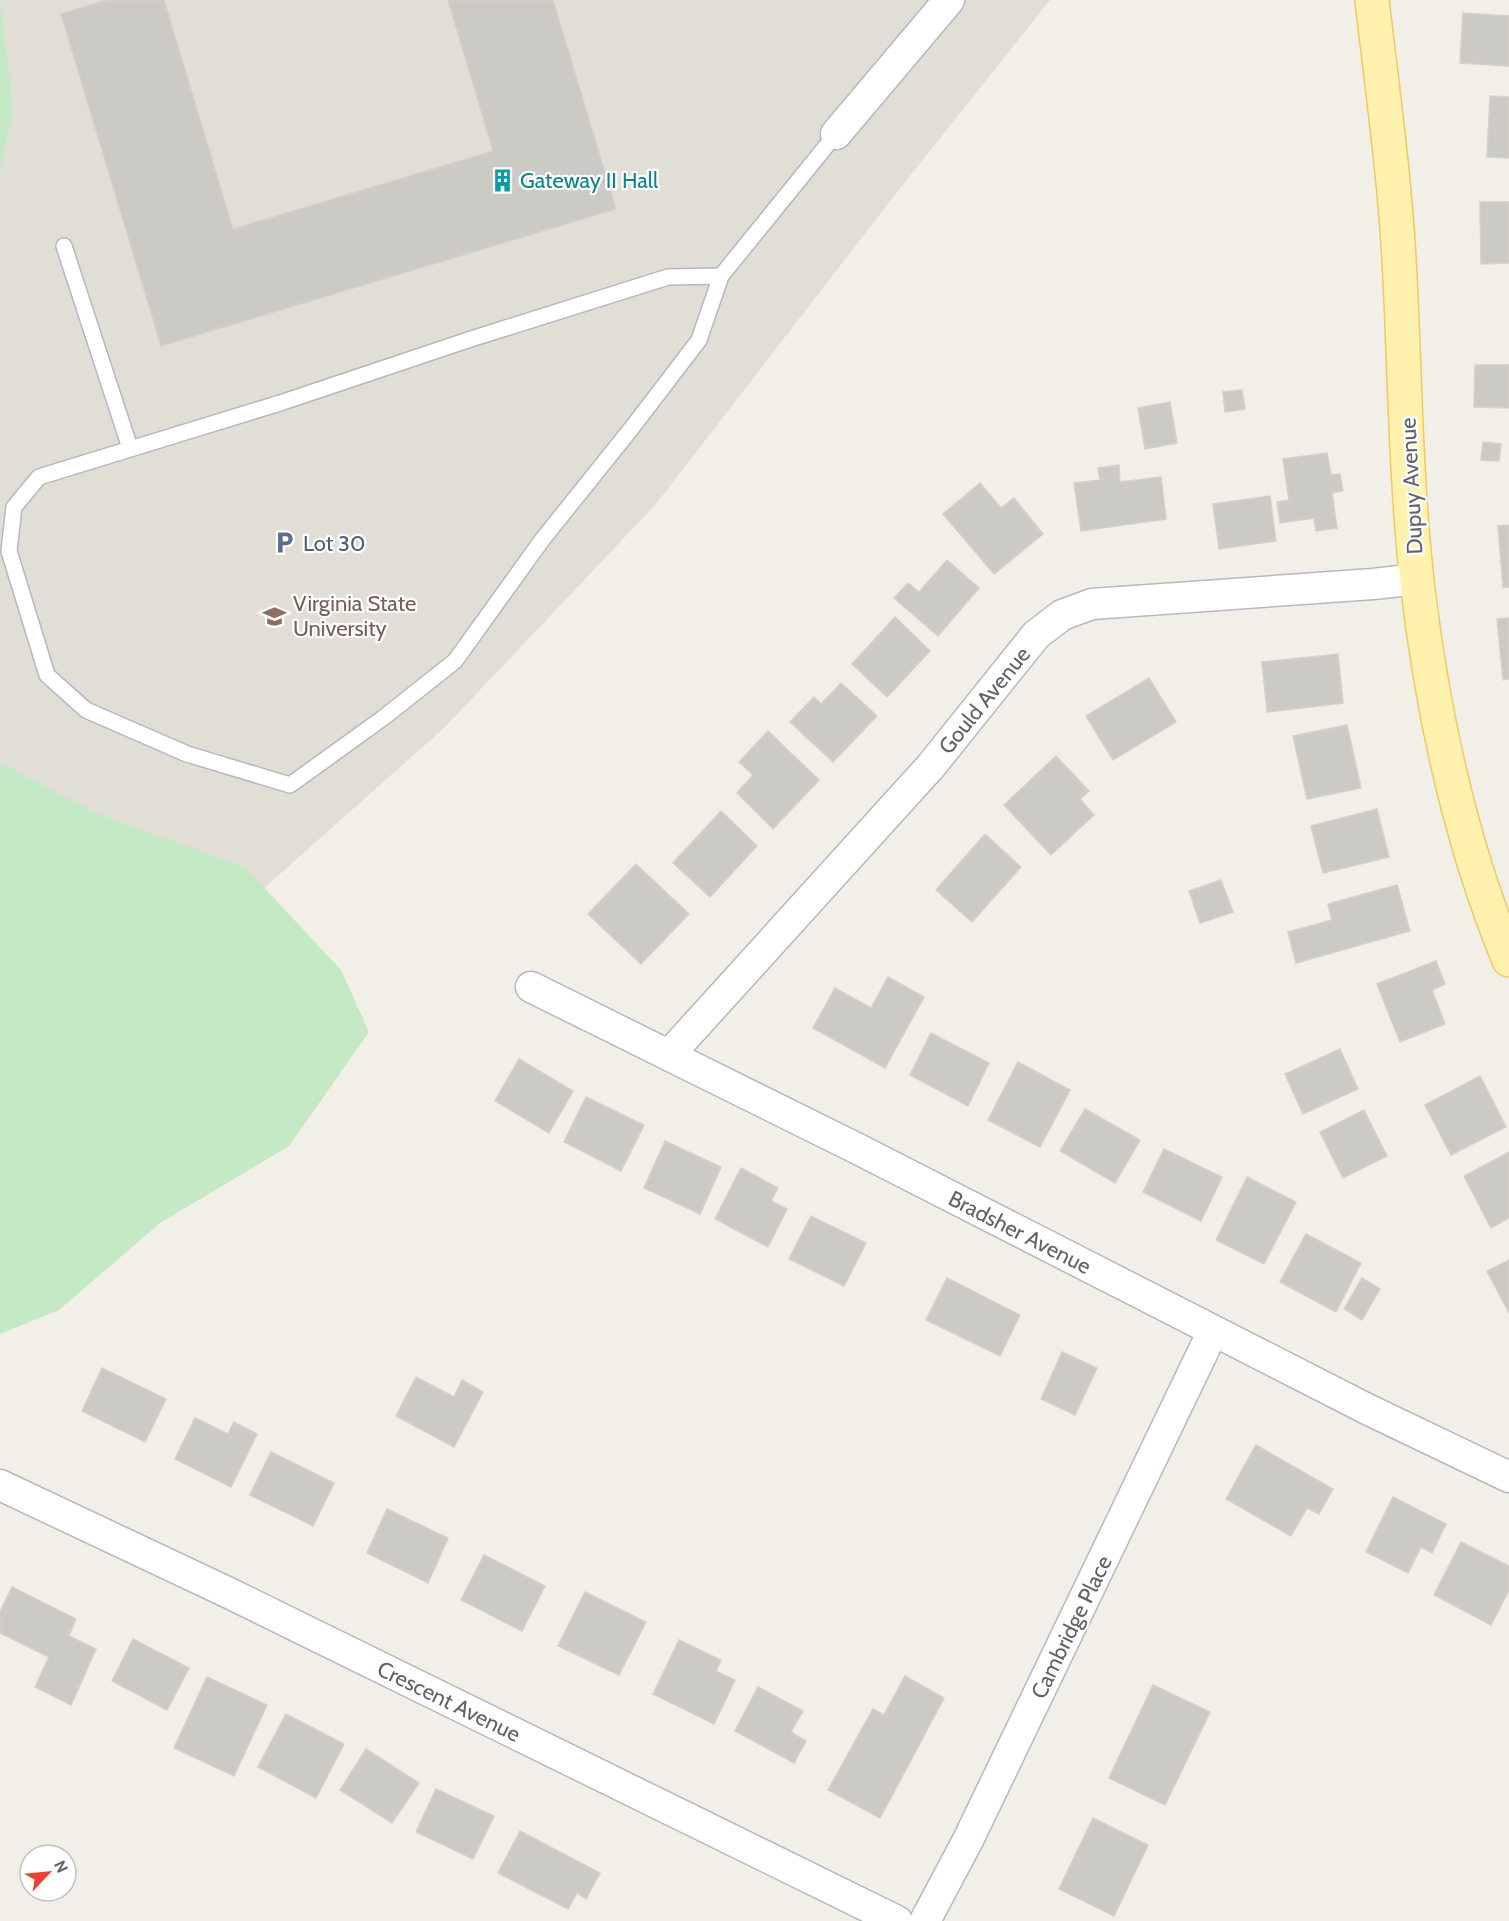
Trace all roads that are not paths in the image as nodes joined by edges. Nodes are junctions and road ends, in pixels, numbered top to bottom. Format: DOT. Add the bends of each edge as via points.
graph roads {
  1 [pos="949,0"];
  2 [pos="1372,0"];
  3 [pos="836,134"];
  4 [pos="64,246"];
  5 [pos="721,276"];
  6 [pos="130,448"];
  7 [pos="1417,579"];
  8 [pos="1509,960"];
  9 [pos="531,987"];
  10 [pos="669,1055"];
  11 [pos="1213,1331"];
  12 [pos="1509,1477"];
  13 [pos="0,1485"];
  14 [pos="897,1921"];
  15 [pos="925,1921"];
  1 -- 3 [label="street"];
  2 -- 7 [label="main road, Dupuy Avenue" via="1398,254"];
  3 -- 5 [label="lane"];
  4 -- 6 [label="lane"];
  5 -- 6 [label="lane" via="668,277"];
  5 -- 6 [label="lane" via="699,340 542,540 455,660 290,785 187,754 86,711 47,675 9,551 14,507 39,477"];
  7 -- 8 [label="main road, Dupuy Avenue" via="1439,731 1472,859"];
  7 -- 10 [label="street, Gould Avenue" via="1092,604 1062,615 1036,635 931,766"];
  9 -- 10 [label="street, Bradsher Avenue"];
  10 -- 11 [label="street, Bradsher Avenue"];
  11 -- 12 [label="street, Bradsher Avenue"];
  11 -- 15 [label="street, Cambridge Place" via="968,1840"];
  13 -- 14 [label="street, Crescent Avenue"];
}
